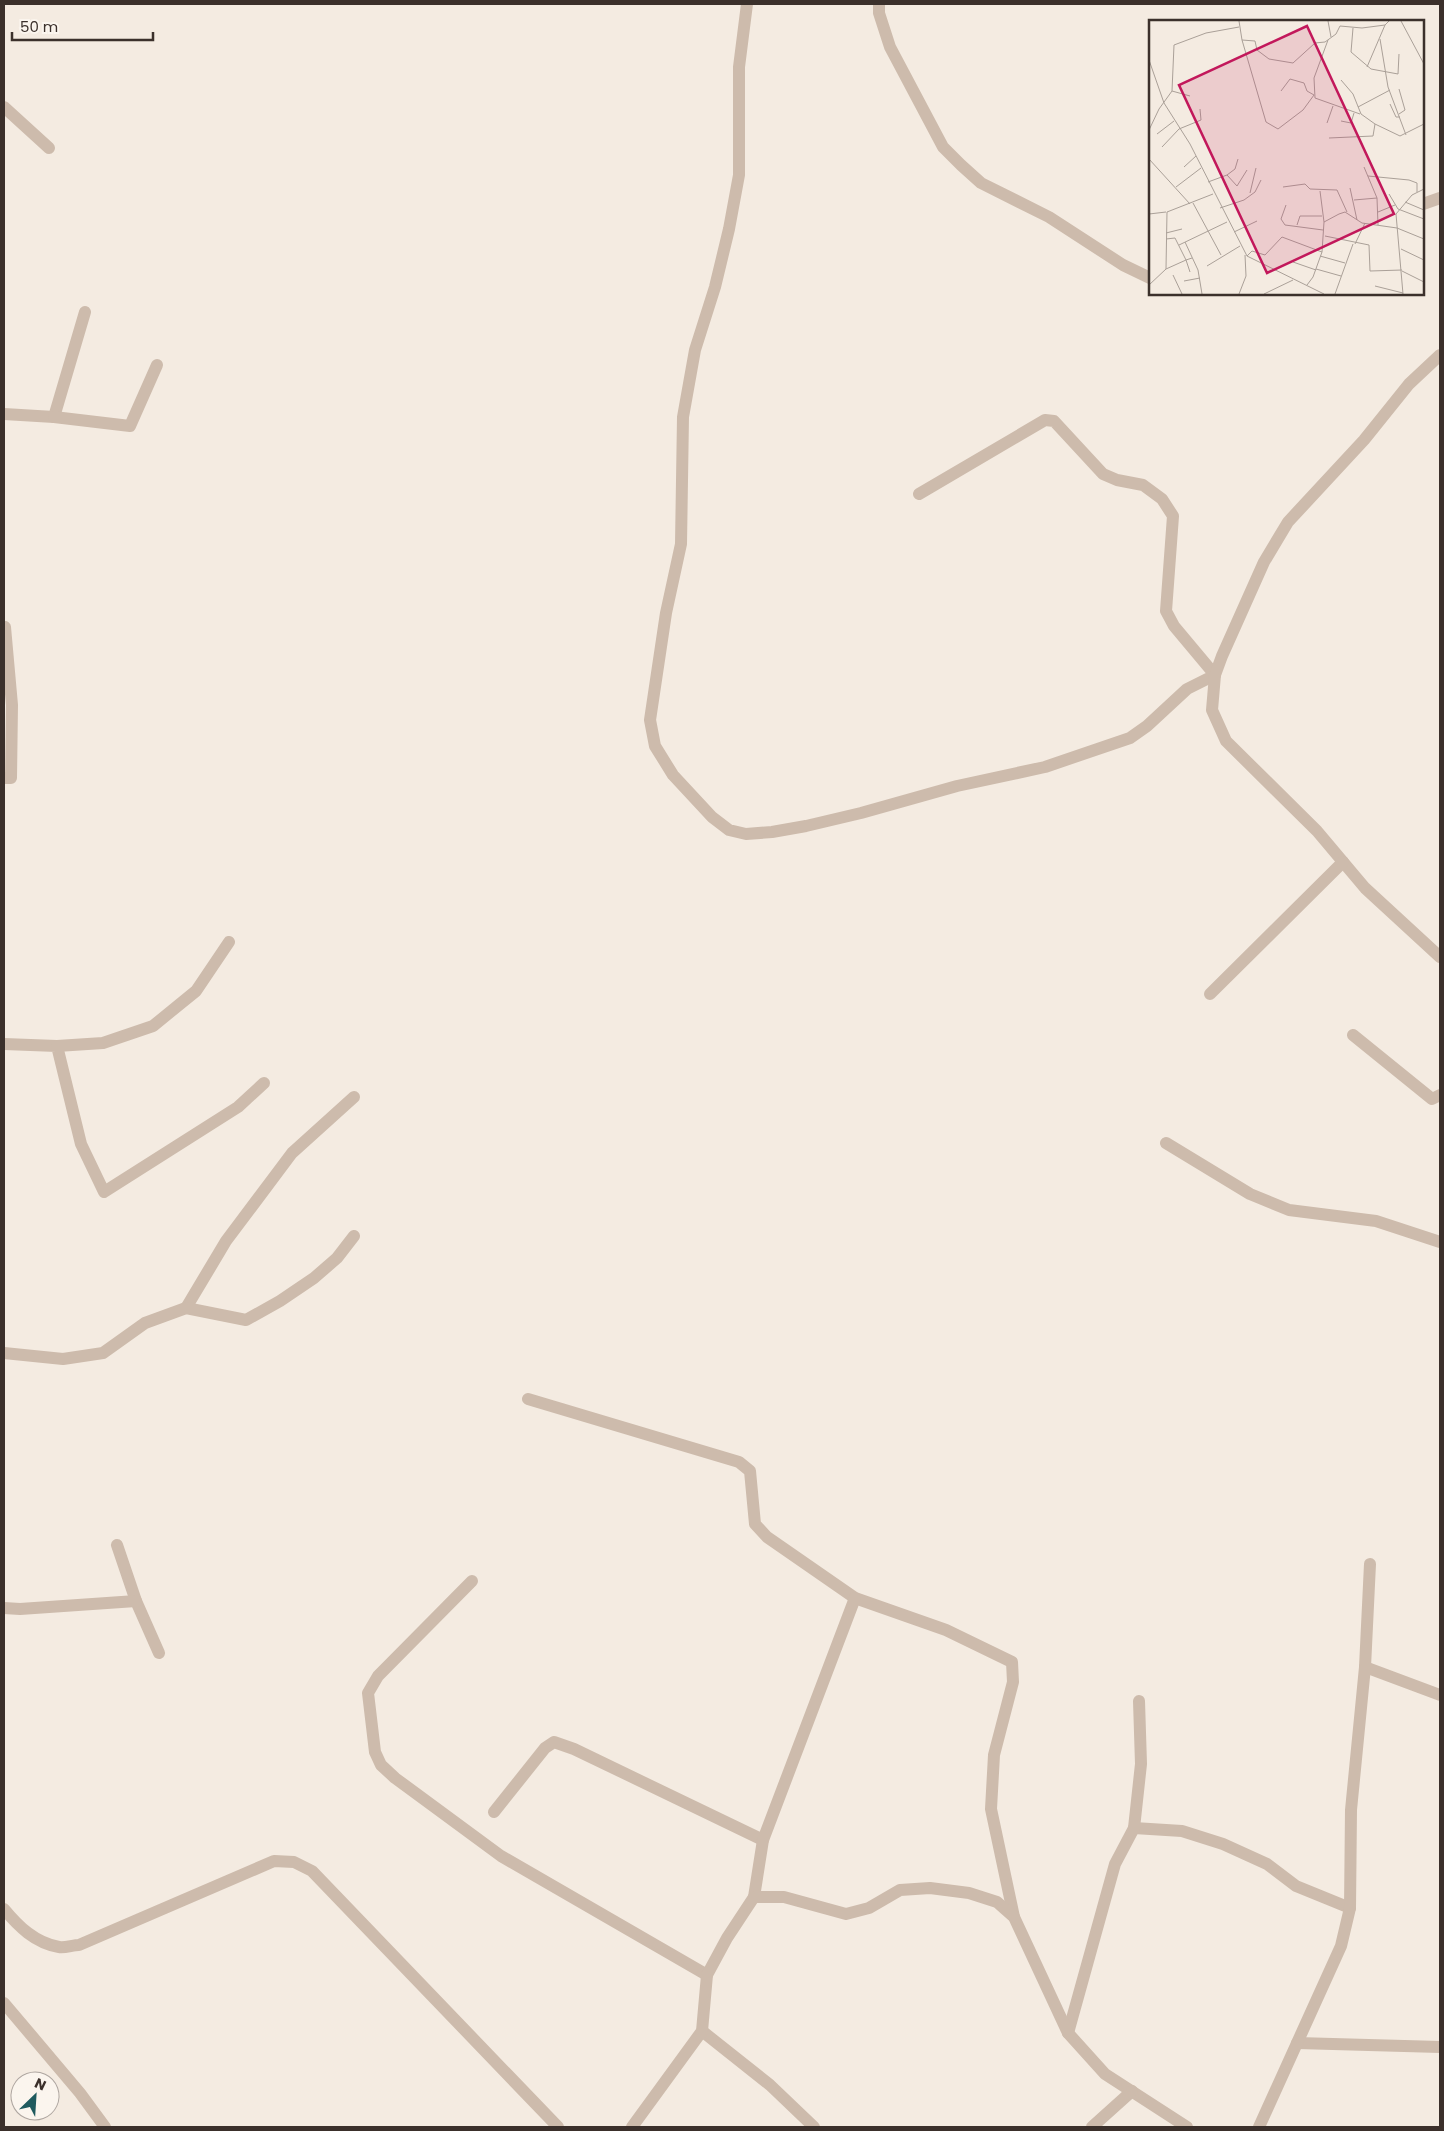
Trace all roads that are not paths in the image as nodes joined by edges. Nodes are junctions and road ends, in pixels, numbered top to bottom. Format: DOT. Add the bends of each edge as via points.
graph roads {
  1 [pos="747,4"];
  2 [pos="879,4"];
  3 [pos="4,108"];
  4 [pos="49,148"];
  5 [pos="1440,198"];
  6 [pos="1424,204"];
  7 [pos="1149,278"];
  8 [pos="85,312"];
  9 [pos="1440,355"];
  10 [pos="157,365"];
  11 [pos="4,414"];
  12 [pos="54,417"];
  13 [pos="919,494"];
  14 [pos="4,627"];
  15 [pos="1215,675"];
  16 [pos="4,778"];
  17 [pos="1343,862"];
  18 [pos="229,942"];
  19 [pos="1440,957"];
  20 [pos="1210,994"];
  21 [pos="1352,1036"];
  22 [pos="4,1044"];
  23 [pos="57,1046"];
  24 [pos="264,1083"];
  25 [pos="1440,1095"];
  26 [pos="354,1097"];
  27 [pos="1166,1143"];
  28 [pos="354,1236"];
  29 [pos="1440,1242"];
  30 [pos="186,1308"];
  31 [pos="4,1353"];
  32 [pos="528,1398"];
  33 [pos="117,1545"];
  34 [pos="1370,1564"];
  35 [pos="472,1581"];
  36 [pos="855,1598"];
  37 [pos="136,1601"];
  38 [pos="4,1608"];
  39 [pos="159,1653"];
  40 [pos="1365,1667"];
  41 [pos="1440,1695"];
  42 [pos="1139,1701"];
  43 [pos="494,1812"];
  44 [pos="1134,1828"];
  45 [pos="763,1840"];
  46 [pos="754,1897"];
  47 [pos="1350,1908"];
  48 [pos="4,1909"];
  49 [pos="1014,1917"];
  50 [pos="707,1975"];
  51 [pos="4,2003"];
  52 [pos="702,2031"];
  53 [pos="1068,2033"];
  54 [pos="1297,2043"];
  55 [pos="1440,2047"];
  56 [pos="1132,2092"];
  57 [pos="105,2127"];
  58 [pos="558,2127"];
  59 [pos="632,2127"];
  60 [pos="814,2127"];
  61 [pos="1092,2127"];
  62 [pos="1187,2127"];
  63 [pos="1259,2127"];
  1 -- 15 [label="street" via="739,67 739,175 729,229 695,350 683,417 681,544 666,613 650,720 655,746 673,775 712,817 729,830 746,834 806,826 957,786 1045,767 1130,738 1187,689"];
  2 -- 7 [label="street" via="890,47 943,147 981,183 1049,216 1123,265"];
  3 -- 4 [label="street"];
  5 -- 6 [label="street"];
  8 -- 12 [label="street"];
  9 -- 15 [label="street" via="1409,384 1364,440 1288,522 1264,562"];
  10 -- 12 [label="street" via="130,426"];
  11 -- 12 [label="street"];
  13 -- 15 [label="street" via="1045,420 1054,421 1103,474 1143,485 1162,499 1173,516 1166,611 1174,626"];
  14 -- 16 [label="street" via="12,705 11,778"];
  15 -- 17 [label="street" via="1212,710 1226,741 1318,831"];
  17 -- 19 [label="street" via="1365,888"];
  17 -- 20 [label="street"];
  18 -- 23 [label="street" via="196,990 153,1026 103,1043"];
  21 -- 25 [label="street" via="1432,1099"];
  22 -- 23 [label="street"];
  23 -- 24 [label="street" via="81,1144 104,1192 238,1107"];
  26 -- 30 [label="street" via="292,1153 226,1241"];
  27 -- 29 [label="street" via="1250,1194 1289,1210 1376,1221"];
  28 -- 30 [label="street" via="337,1258 314,1278 246,1320"];
  30 -- 31 [label="street" via="145,1323 103,1353 63,1359"];
  32 -- 36 [label="street" via="739,1462 750,1470 755,1524 767,1537"];
  33 -- 37 [label="street"];
  34 -- 40 [label="street"];
  35 -- 50 [label="street" via="378,1676 368,1693 375,1752 381,1765 501,1856"];
  36 -- 45 [label="street"];
  36 -- 49 [label="street" via="946,1630 1012,1662 1013,1682 994,1755 991,1809"];
  37 -- 38 [label="street"];
  37 -- 39 [label="street"];
  40 -- 41 [label="street"];
  40 -- 47 [label="street" via="1352,1810"];
  42 -- 44 [label="street" via="1141,1764"];
  43 -- 45 [label="street" via="545,1748 554,1742 574,1748"];
  44 -- 47 [label="street" via="1182,1831 1223,1844 1267,1864 1296,1886"];
  44 -- 53 [label="street" via="1115,1864"];
  45 -- 46 [label="street"];
  46 -- 49 [label="street" via="784,1897 846,1914 868,1908 900,1890 930,1888 969,1893 997,1902"];
  46 -- 50 [label="street"];
  47 -- 54 [label="street" via="1341,1946"];
  48 -- 58 [label="street" via="34,1938 60,1947 79,1945 274,1861 294,1862 312,1871"];
  49 -- 53 [label="street"];
  50 -- 52 [label="street"];
  51 -- 57 [label="street"];
  52 -- 59 [label="street"];
  52 -- 60 [label="street" via="770,2085"];
  53 -- 56 [label="street" via="1105,2074"];
  54 -- 55 [label="street"];
  54 -- 63 [label="street"];
  56 -- 61 [label="street"];
  56 -- 62 [label="street"];
}
